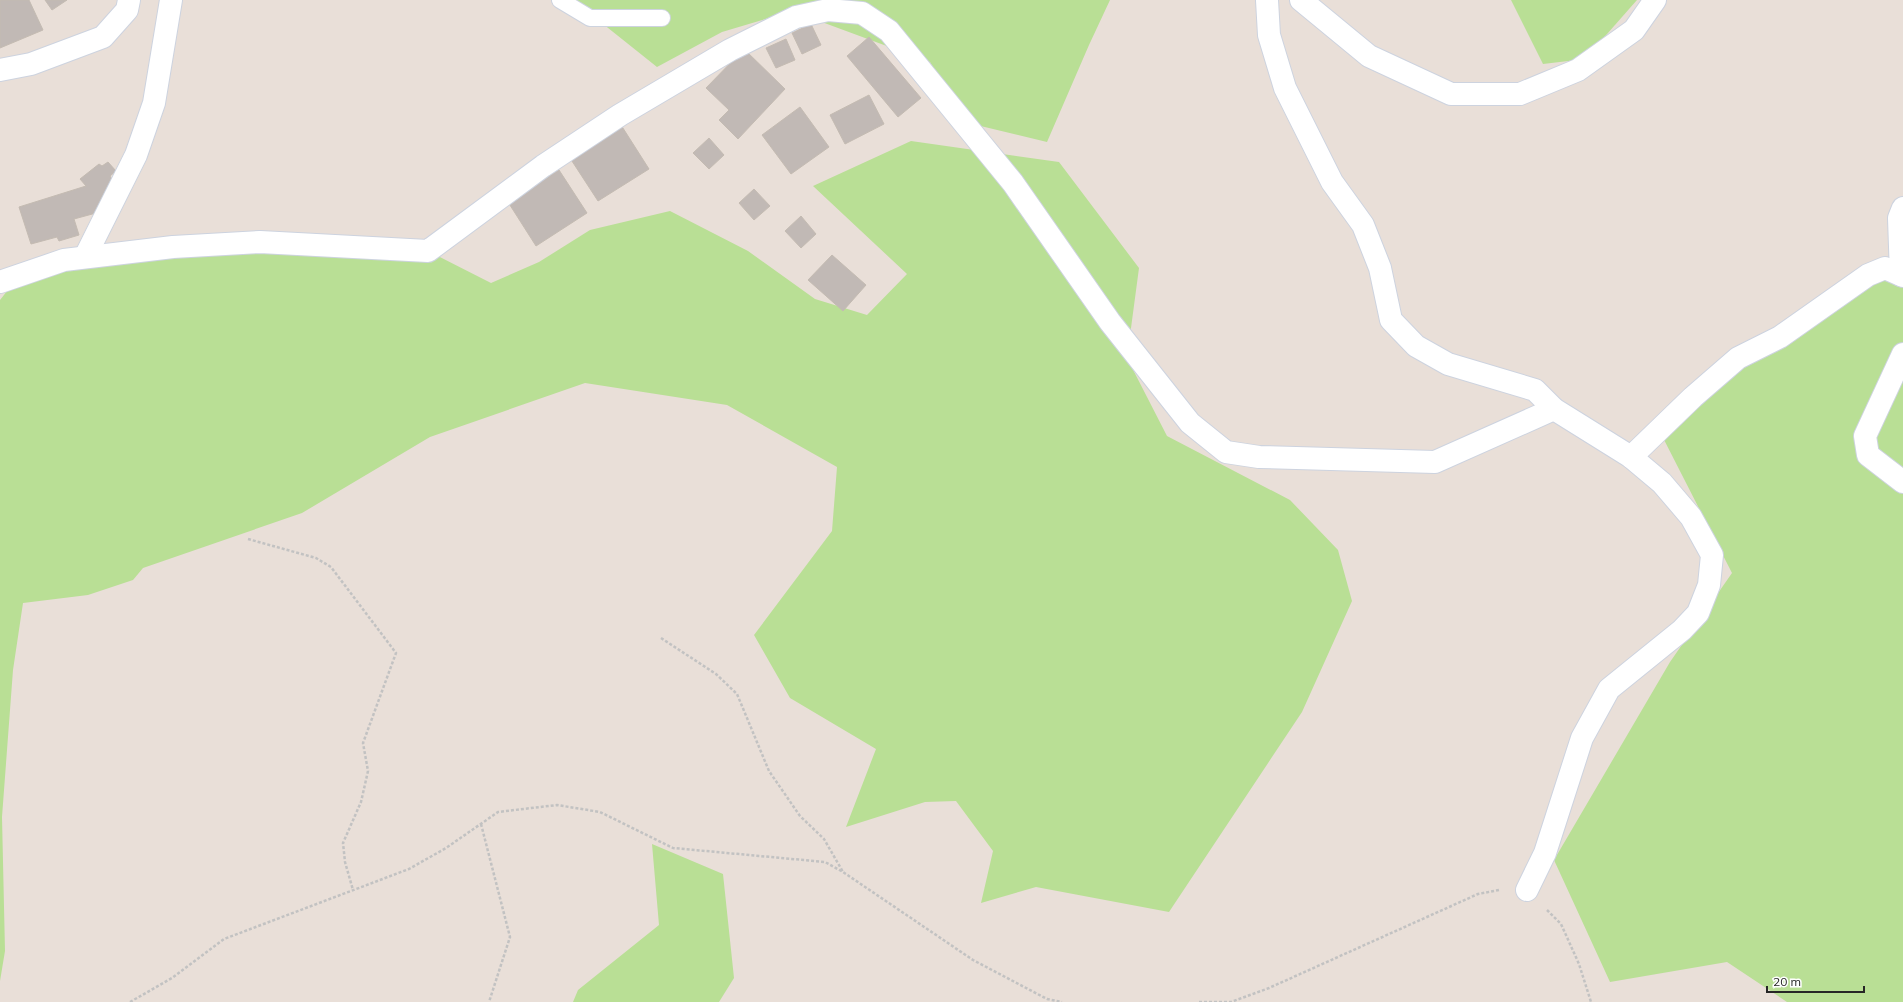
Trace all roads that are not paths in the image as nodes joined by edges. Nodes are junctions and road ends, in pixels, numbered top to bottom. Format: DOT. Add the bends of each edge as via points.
graph roads {
  1 [pos="129,0"];
  2 [pos="171,0"];
  3 [pos="560,0"];
  4 [pos="1267,0"];
  5 [pos="1301,0"];
  6 [pos="1655,0"];
  7 [pos="662,18"];
  8 [pos="0,70"];
  9 [pos="1903,208"];
  10 [pos="85,257"];
  11 [pos="1902,275"];
  12 [pos="0,282"];
  13 [pos="1903,354"];
  14 [pos="1554,409"];
  15 [pos="1631,457"];
  16 [pos="1903,482"];
  17 [pos="1527,890"];
  1 -- 8 [label="street" via="127,10 104,37 31,64"];
  2 -- 10 [label="street" via="154,103 136,155"];
  3 -- 7 [label="lane" via="590,18"];
  4 -- 14 [label="street" via="1269,35 1285,88 1332,182 1363,225 1380,268 1391,320 1416,346 1448,364 1535,390"];
  5 -- 6 [label="street" via="1369,56 1451,94 1520,94 1578,70 1634,30"];
  9 -- 11 [label="street" via="1899,218"];
  10 -- 12 [label="street" via="64,260"];
  10 -- 14 [label="street" via="173,247 260,242 428,251 543,166 614,119 730,50 796,17 828,10 862,13 889,31 1013,183 1110,322 1190,423 1226,452 1259,457 1435,462"];
  11 -- 15 [label="street" via="1885,268 1868,275 1780,337 1738,358"];
  13 -- 16 [label="street" via="1864,436 1868,456"];
  14 -- 15 [label="street"];
  15 -- 17 [label="street" via="1662,483 1691,517 1712,555 1709,585 1698,613 1682,630 1609,689 1582,738 1545,853"];
}
